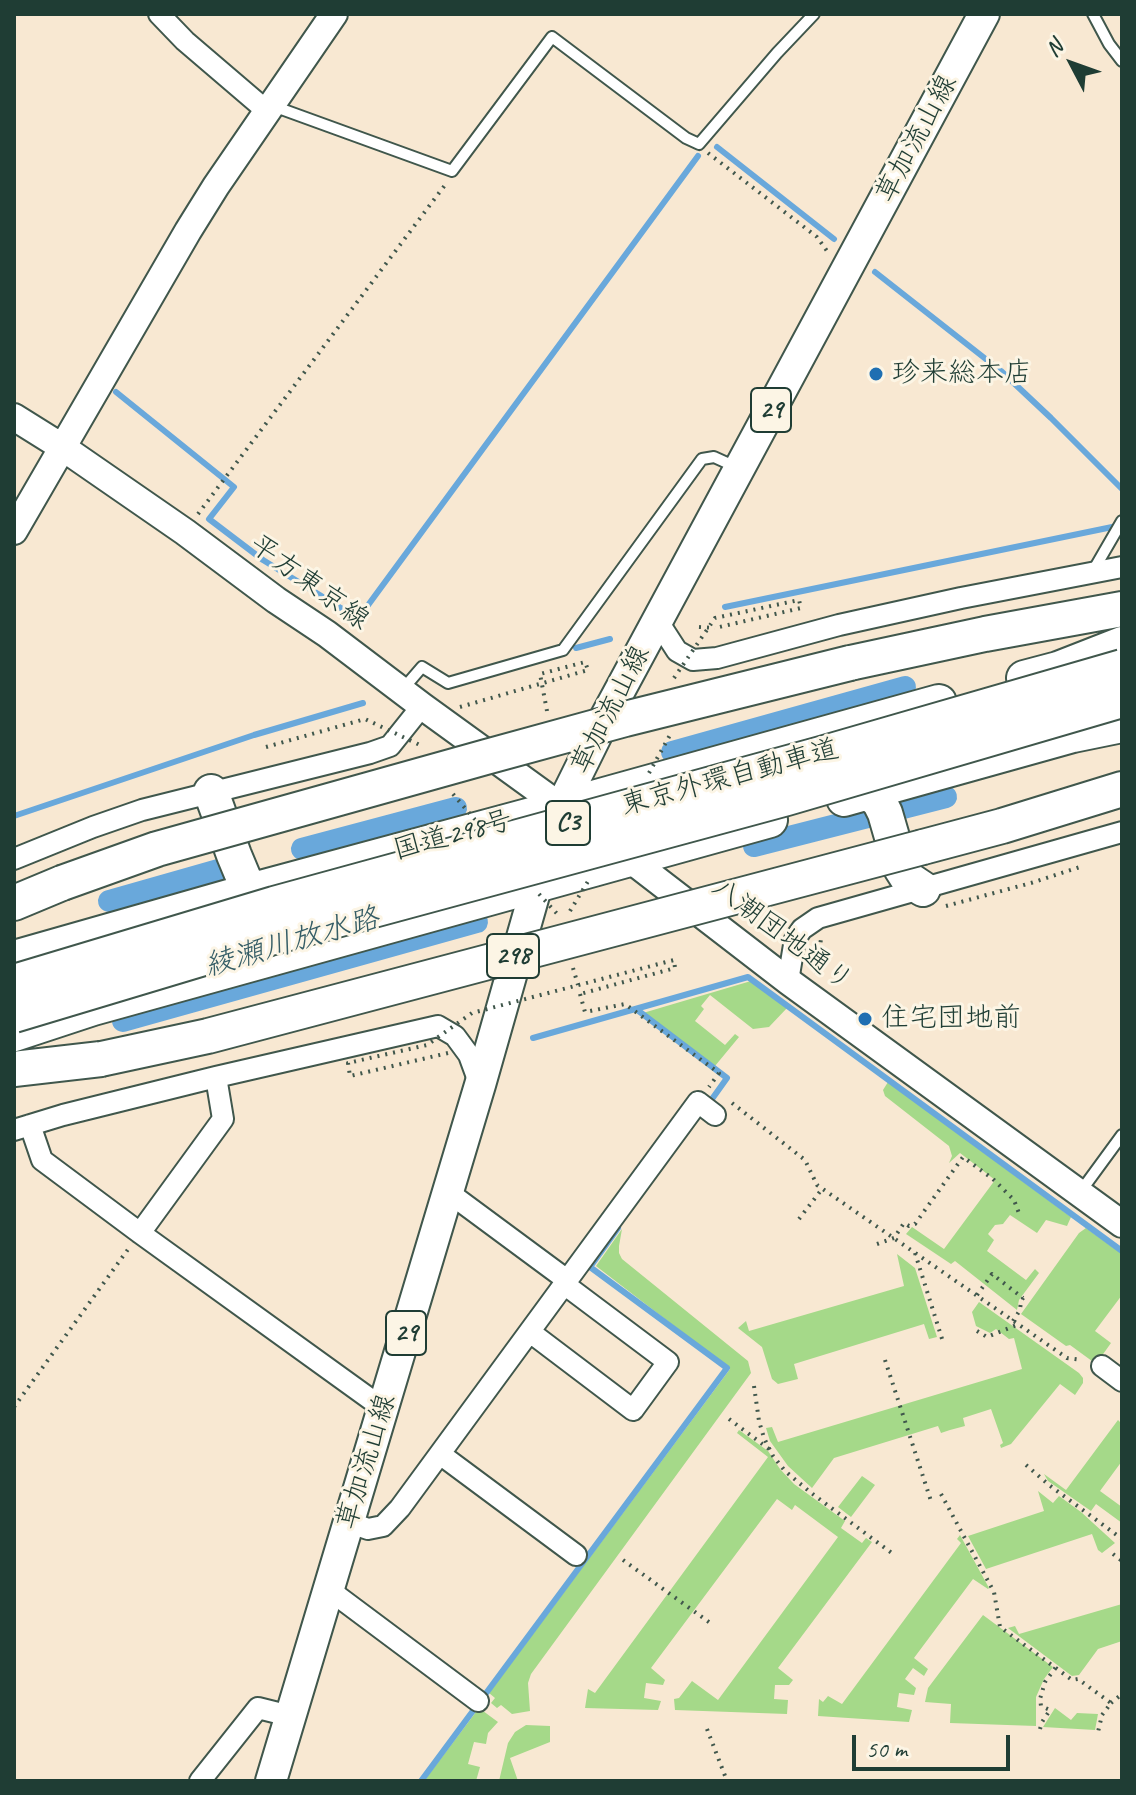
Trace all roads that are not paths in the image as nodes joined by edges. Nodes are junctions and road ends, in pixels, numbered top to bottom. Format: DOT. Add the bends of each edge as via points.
graph roads {
  1 [pos="159,14"];
  2 [pos="334,14"];
  3 [pos="814,14"];
  4 [pos="984,14"];
  5 [pos="1093,14"];
  6 [pos="1122,61"];
  7 [pos="270,109"];
  8 [pos="14,417"];
  9 [pos="62,447"];
  10 [pos="739,469"];
  11 [pos="1122,521"];
  12 [pos="14,531"];
  13 [pos="1122,567"];
  14 [pos="1092,573"];
  15 [pos="1122,609"];
  16 [pos="657,620"];
  17 [pos="1122,644"];
  18 [pos="1122,667"];
  19 [pos="412,698"];
  20 [pos="1122,700"];
  21 [pos="1122,725"];
  22 [pos="1122,789"];
  23 [pos="211,792"];
  24 [pos="868,792"];
  25 [pos="561,807"];
  26 [pos="1122,832"];
  27 [pos="14,859"];
  28 [pos="631,859"];
  29 [pos="537,885"];
  30 [pos="253,890"];
  31 [pos="932,898"];
  32 [pos="14,903"];
  33 [pos="14,958"];
  34 [pos="14,982"];
  35 [pos="797,987"];
  36 [pos="14,1015"];
  37 [pos="14,1034"];
  38 [pos="14,1069"];
  39 [pos="216,1077"];
  40 [pos="480,1085"];
  41 [pos="721,1107"];
  42 [pos="22,1128"];
  43 [pos="1122,1135"];
  44 [pos="448,1192"];
  45 [pos="1080,1193"];
  46 [pos="1122,1224"];
  47 [pos="140,1233"];
  48 [pos="566,1282"];
  49 [pos="530,1332"];
  50 [pos="1096,1366"];
  51 [pos="1122,1381"];
  52 [pos="384,1409"];
  53 [pos="440,1454"];
  54 [pos="348,1522"];
  55 [pos="576,1555"];
  56 [pos="328,1589"];
  57 [pos="478,1701"];
  58 [pos="290,1716"];
  59 [pos="200,1781"];
  60 [pos="271,1781"];
  1 -- 7 [label="street"];
  2 -- 7 [label="street"];
  3 -- 7 [label="lane" via="699,144 552,37 452,171"];
  4 -- 10 [label="main road, 草加流山線 / 29"];
  5 -- 6 [label="lane"];
  7 -- 9 [label="street" via="188,231"];
  8 -- 9 [label="street, 平方東京線"];
  9 -- 12 [label="street"];
  9 -- 19 [label="street, 平方東京線"];
  10 -- 16 [label="main road, 草加流山線 / 29"];
  10 -- 19 [label="lane" via="714,457 702,459 563,650 448,683 422,667"];
  11 -- 14 [label="lane"];
  13 -- 14 [label="street"];
  14 -- 16 [label="street" via="870,618 717,658 693,660 677,651"];
  15 -- 32 [label="highway, bridge" via="850,663 625,719 157,849"];
  16 -- 25 [label="main road, 草加流山線 / 29"];
  17 -- 25 [label="highway, 国道298号" via="1058,669"];
  18 -- 34 [label="highway, 東京外環自動車道 / C3, bridge"];
  19 -- 23 [label="street" via="390,746"];
  19 -- 25 [label="street, 平方東京線"];
  20 -- 36 [label="highway, 東京外環自動車道 / C3, bridge" via="787,798 270,938"];
  21 -- 24 [label="highway, 298"];
  22 -- 38 [label="highway, 298, bridge" via="1002,826 208,1036 101,1059"];
  23 -- 27 [label="street" via="142,810"];
  23 -- 30 [label="highway"];
  24 -- 28 [label="highway, 298"];
  24 -- 31 [label="highway" via="885,813 901,868"];
  25 -- 28 [label="street, 八潮団地通り"];
  25 -- 29 [label="main road, 草加流山線 / 29"];
  25 -- 30 [label="highway, 国道298号"];
  26 -- 31 [label="street"];
  28 -- 29 [label="highway, 298"];
  28 -- 35 [label="street, 八潮団地通り"];
  29 -- 37 [label="highway, 298"];
  29 -- 40 [label="main road, 草加流山線 / 29"];
  30 -- 33 [label="highway, 国道298号"];
  31 -- 35 [label="street" via="810,923 795,939"];
  35 -- 45 [label="street, 八潮団地通り"];
  39 -- 40 [label="street" via="438,1026 455,1036 469,1055"];
  39 -- 42 [label="street"];
  39 -- 47 [label="street" via="223,1119"];
  40 -- 44 [label="main road, 草加流山線 / 29"];
  41 -- 48 [label="street" via="698,1102"];
  42 -- 47 [label="street" via="42,1160"];
  43 -- 45 [label="lane"];
  44 -- 48 [label="street"];
  44 -- 52 [label="main road, 草加流山線 / 29"];
  45 -- 46 [label="street, 八潮団地通り"];
  47 -- 52 [label="street"];
  48 -- 49 [label="street"];
  48 -- 49 [label="street" via="668,1362 633,1410"];
  49 -- 53 [label="street"];
  50 -- 51 [label="street"];
  52 -- 54 [label="main road, 草加流山線 / 29"];
  53 -- 54 [label="street" via="383,1526 368,1529"];
  53 -- 55 [label="street"];
  54 -- 56 [label="main road, 草加流山線 / 29"];
  56 -- 57 [label="street"];
  56 -- 58 [label="main road, 草加流山線 / 29"];
  58 -- 59 [label="street" via="258,1708"];
  58 -- 60 [label="main road, 草加流山線 / 29"];
}
